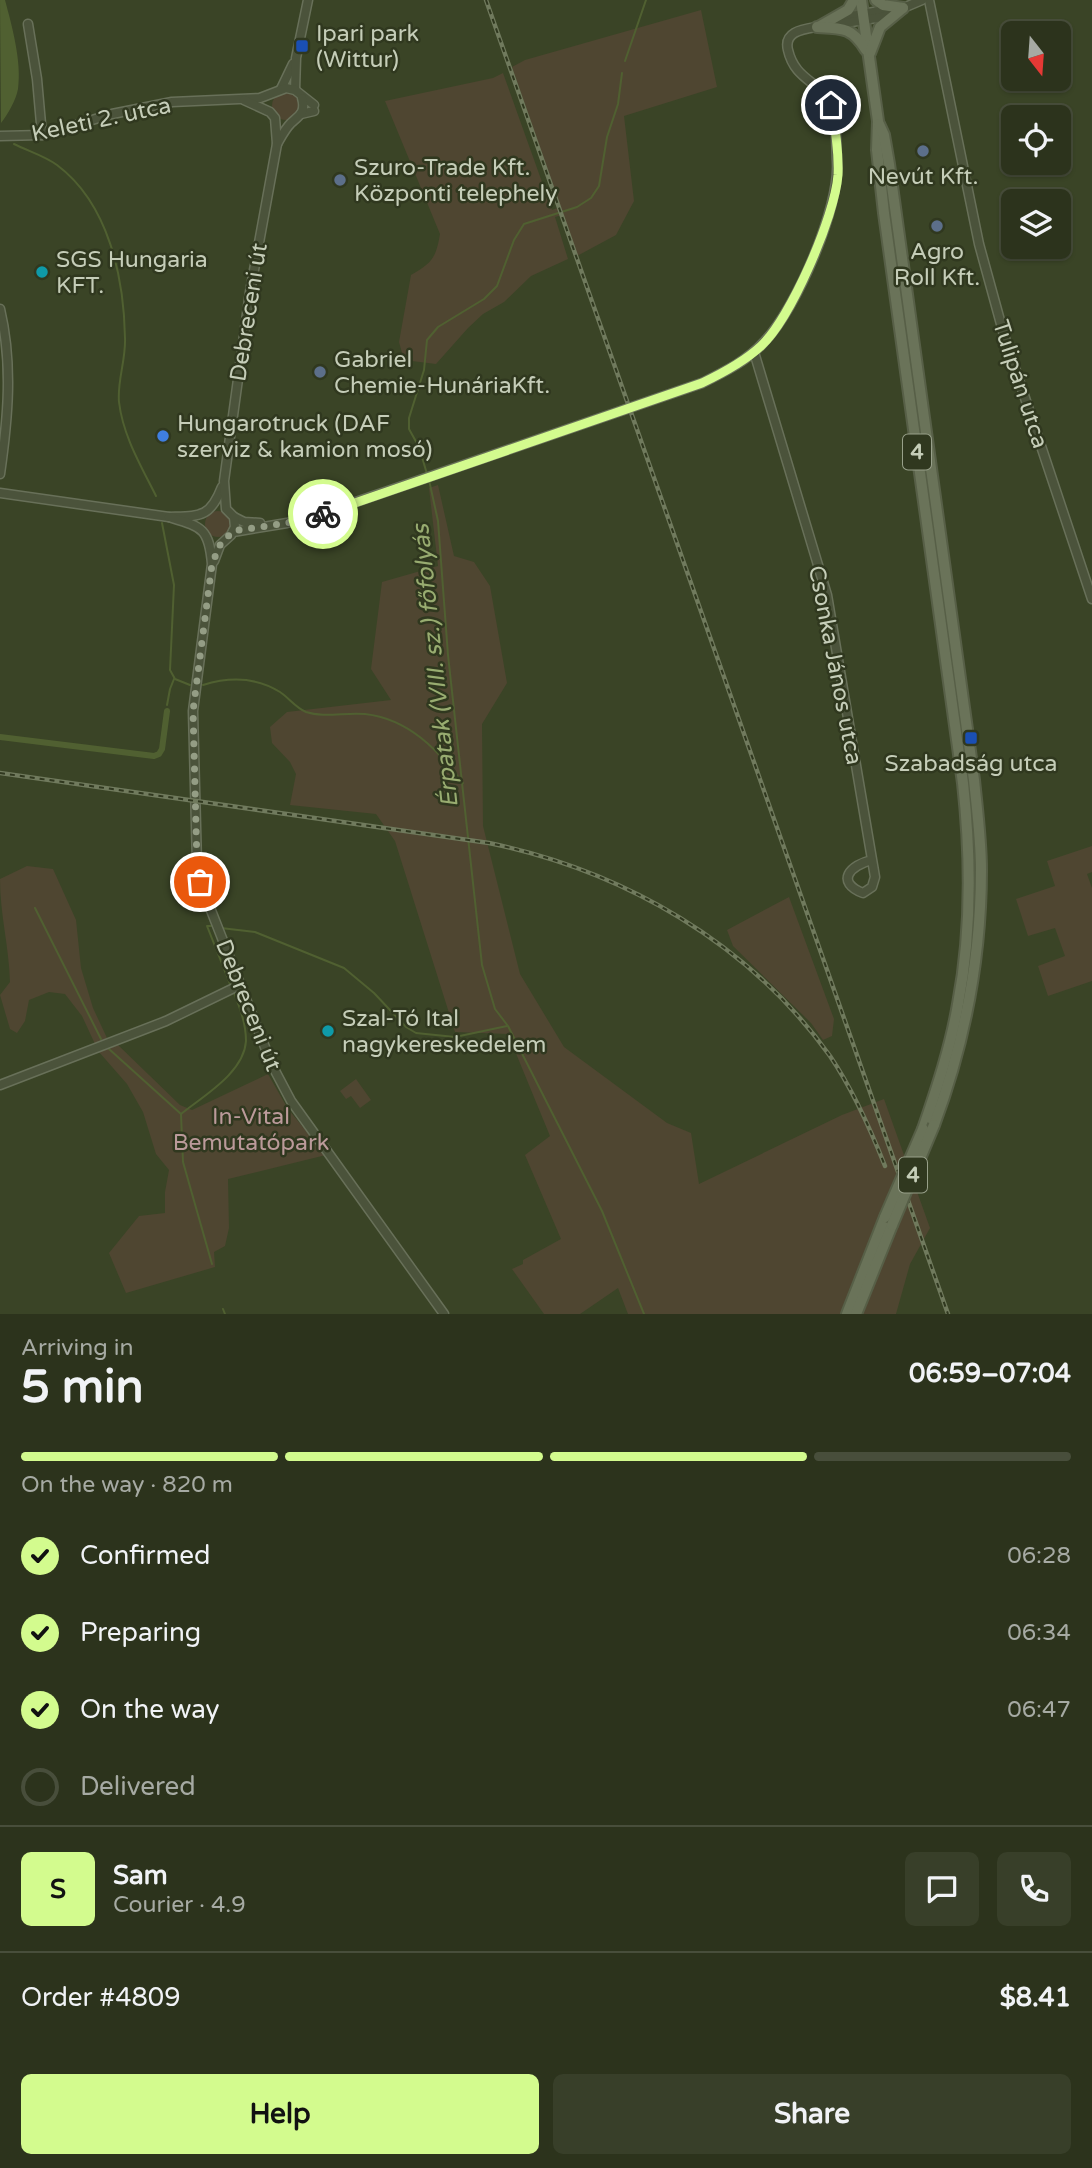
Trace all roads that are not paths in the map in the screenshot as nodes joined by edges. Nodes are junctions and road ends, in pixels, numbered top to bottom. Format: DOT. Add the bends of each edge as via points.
graph roads {
  1 [pos="308,0"];
  2 [pos="854,0"];
  3 [pos="861,0"];
  4 [pos="876,0"];
  5 [pos="922,0"];
  6 [pos="929,0"];
  7 [pos="903,8"];
  8 [pos="864,17"];
  9 [pos="28,24"];
  10 [pos="817,27"];
  11 [pos="869,56"];
  12 [pos="296,58"];
  13 [pos="278,91"];
  14 [pos="298,93"];
  15 [pos="244,100"];
  16 [pos="301,114"];
  17 [pos="273,115"];
  18 [pos="292,121"];
  19 [pos="42,135"];
  20 [pos="0,136"];
  21 [pos="276,144"];
  22 [pos="0,309"];
  23 [pos="754,352"];
  24 [pos="0,474"];
  25 [pos="224,481"];
  26 [pos="0,494"];
  27 [pos="212,508"];
  28 [pos="226,509"];
  29 [pos="203,514"];
  30 [pos="169,517"];
  31 [pos="234,517"];
  32 [pos="281,524"];
  33 [pos="201,529"];
  34 [pos="233,531"];
  35 [pos="209,539"];
  36 [pos="224,540"];
  37 [pos="212,564"];
  38 [pos="1092,600"];
  39 [pos="872,860"];
  40 [pos="240,985"];
  41 [pos="0,1084"];
  42 [pos="889,1221"];
  43 [pos="444,1314"];
  44 [pos="847,1314"];
  45 [pos="856,1314"];
  1 -- 12 [label="street"];
  2 -- 10 [label="main road" via="848,10"];
  3 -- 8 [label="main road, 4"];
  4 -- 7 [label="main road"];
  5 -- 7 [label="street"];
  6 -- 38 [label="street, Tulipán utca" via="979,244 1004,335"];
  7 -- 8 [label="street" via="882,17"];
  7 -- 11 [label="main road" via="880,27"];
  8 -- 10 [label="street"];
  8 -- 11 [label="main road, 4"];
  9 -- 19 [label="street"];
  10 -- 11 [label="main road" via="853,32"];
  10 -- 23 [label="street" via="795,31 787,47 796,69 831,105 836,187 794,298 772,334"];
  11 -- 42 [label="main road, 4, bridge" via="884,213 968,846 969,915 958,1003 929,1127"];
  12 -- 13 [label="street"];
  12 -- 14 [label="street"];
  13 -- 14 [label="street"];
  13 -- 15 [label="street"];
  13 -- 17 [label="street" via="269,102"];
  14 -- 16 [label="street" via="304,105"];
  14 -- 16 [label="street" via="314,108"];
  15 -- 17 [label="street"];
  15 -- 19 [label="street, Keleti 2. utca" via="147,106"];
  16 -- 18 [label="street"];
  17 -- 18 [label="street" via="283,122"];
  17 -- 21 [label="street"];
  18 -- 21 [label="street"];
  19 -- 20 [label="street, Keleti 2. utca"];
  21 -- 25 [label="street, Debreceni út"];
  22 -- 24 [label="street" via="8,392"];
  23 -- 32 [label="street" via="702,383"];
  23 -- 39 [label="street, Csonka János utca" via="827,595"];
  25 -- 27 [label="street"];
  25 -- 28 [label="street"];
  26 -- 30 [label="street"];
  27 -- 28 [label="street"];
  27 -- 29 [label="street"];
  28 -- 31 [label="street"];
  29 -- 30 [label="street"];
  29 -- 33 [label="street"];
  30 -- 33 [label="street"];
  31 -- 32 [label="street"];
  31 -- 34 [label="street"];
  32 -- 34 [label="street"];
  33 -- 35 [label="street"];
  34 -- 36 [label="street"];
  35 -- 36 [label="street"];
  35 -- 37 [label="street"];
  36 -- 37 [label="street"];
  37 -- 40 [label="street, Debreceni út" via="193,711 197,864 205,897"];
  40 -- 41 [label="street" via="166,1021"];
  40 -- 43 [label="street, Debreceni út" via="291,1101"];
  42 -- 44 [label="main road, 4"];
  42 -- 45 [label="main road, 4"];
}
